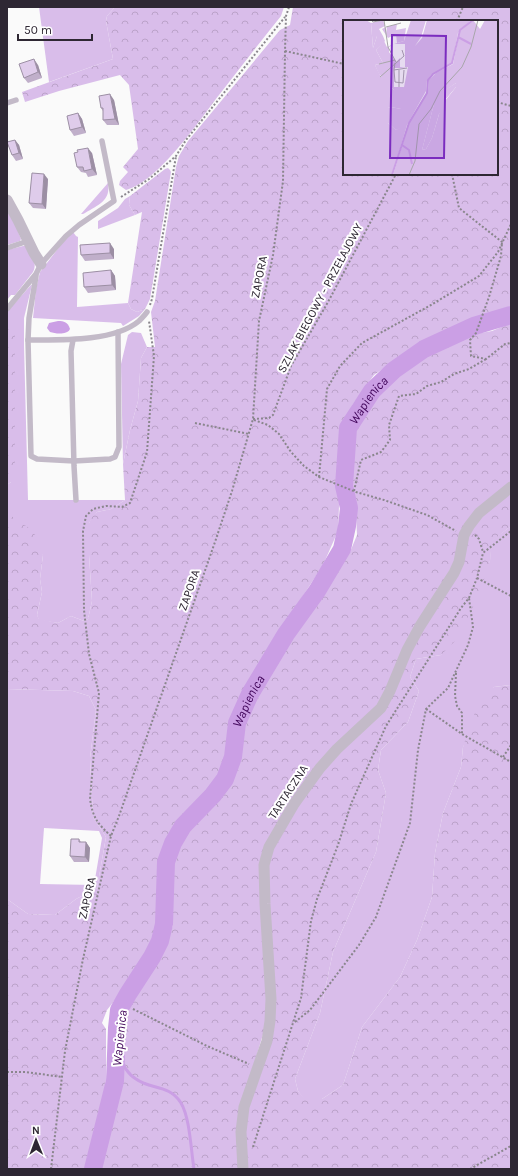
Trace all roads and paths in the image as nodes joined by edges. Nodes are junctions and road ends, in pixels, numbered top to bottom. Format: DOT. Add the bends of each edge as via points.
graph roads {
  1 [pos="289,7"];
  2 [pos="463,7"];
  3 [pos="286,16"];
  4 [pos="457,20"];
  5 [pos="285,51"];
  6 [pos="343,64"];
  7 [pos="16,100"];
  8 [pos="498,102"];
  9 [pos="7,103"];
  10 [pos="511,106"];
  11 [pos="102,141"];
  12 [pos="176,156"];
  13 [pos="395,175"];
  14 [pos="452,175"];
  15 [pos="7,200"];
  16 [pos="114,201"];
  17 [pos="511,224"];
  18 [pos="28,241"];
  19 [pos="502,242"];
  20 [pos="7,248"];
  21 [pos="39,269"];
  22 [pos="7,309"];
  23 [pos="147,312"];
  24 [pos="118,332"];
  25 [pos="28,340"];
  26 [pos="73,340"];
  27 [pos="511,343"];
  28 [pos="486,359"];
  29 [pos="253,419"];
  30 [pos="195,423"];
  31 [pos="249,434"];
  32 [pos="74,461"];
  33 [pos="319,477"];
  34 [pos="511,487"];
  35 [pos="354,491"];
  36 [pos="76,500"];
  37 [pos="511,531"];
  38 [pos="464,535"];
  39 [pos="484,553"];
  40 [pos="477,578"];
  41 [pos="511,596"];
  42 [pos="469,598"];
  43 [pos="456,672"];
  44 [pos="426,709"];
  45 [pos="462,734"];
  46 [pos="511,745"];
  47 [pos="503,757"];
  48 [pos="511,762"];
  49 [pos="111,836"];
  50 [pos="133,1008"];
  51 [pos="294,1023"];
  52 [pos="258,1067"];
  53 [pos="7,1072"];
  54 [pos="62,1077"];
  55 [pos="511,1146"];
  56 [pos="252,1150"];
  57 [pos="51,1169"];
  58 [pos="243,1169"];
  59 [pos="470,1169"];
  1 -- 3 [label="path, ZAPORA"];
  2 -- 4 [label="path"];
  3 -- 5 [label="path, ZAPORA"];
  3 -- 12 [label="path" via="186,140"];
  5 -- 6 [label="path"];
  5 -- 29 [label="path, ZAPORA" via="283,181 273,255 259,321"];
  7 -- 9 [label="lane"];
  8 -- 10 [label="path"];
  11 -- 16 [label="lane"];
  12 -- 16 [label="path" via="149,179"];
  12 -- 23 [label="path" via="152,299"];
  13 -- 29 [label="path, SZLAK BIEGOWY - PRZEŁAJOWY" via="291,366 272,415 269,418"];
  14 -- 19 [label="path" via="459,208"];
  15 -- 18 [label="street"];
  16 -- 21 [label="lane" via="78,225"];
  17 -- 19 [label="path"];
  18 -- 20 [label="lane"];
  18 -- 21 [label="street"];
  19 -- 28 [label="path" via="501,256 488,297 476,333 470,340 471,356"];
  19 -- 33 [label="path" via="498,252 479,276 362,343 340,366 327,389"];
  21 -- 22 [label="lane"];
  21 -- 25 [label="lane" via="29,318"];
  23 -- 24 [label="lane" via="138,321"];
  23 -- 49 [label="path" via="154,356 147,452 130,503 122,507 106,506 93,509 86,516 83,531 84,610 89,654 99,694 90,799 93,815"];
  24 -- 26 [label="lane"];
  24 -- 32 [label="lane" via="118,453 110,459"];
  25 -- 26 [label="lane"];
  25 -- 32 [label="lane" via="31,456 37,459"];
  26 -- 32 [label="lane" via="71,351"];
  27 -- 28 [label="path" via="505,344"];
  28 -- 35 [label="path" via="442,382 427,386 416,394 399,396 389,425 390,440 381,452 361,460"];
  29 -- 31 [label="path, ZAPORA"];
  29 -- 33 [label="path" via="268,425 304,466"];
  30 -- 31 [label="path"];
  31 -- 49 [label="path, ZAPORA" via="216,542"];
  32 -- 36 [label="lane"];
  33 -- 35 [label="path"];
  34 -- 38 [label="street, TARTACZNA" via="480,513"];
  35 -- 38 [label="path" via="427,515"];
  37 -- 39 [label="path"];
  38 -- 39 [label="path" via="474,535 480,539"];
  38 -- 52 [label="street, TARTACZNA" via="459,562 407,650 381,708 320,768 294,804 269,847 264,865 264,878 271,999 267,1041"];
  39 -- 40 [label="path"];
  40 -- 41 [label="path"];
  40 -- 42 [label="path"];
  42 -- 43 [label="path" via="473,627"];
  42 -- 51 [label="path" via="386,726 351,804 311,921 301,998"];
  43 -- 44 [label="path" via="448,688"];
  43 -- 45 [label="path" via="455,696 462,713"];
  44 -- 45 [label="path"];
  44 -- 51 [label="path" via="418,750 410,823 376,917 359,945 310,1010"];
  45 -- 47 [label="path"];
  46 -- 47 [label="path"];
  47 -- 48 [label="path"];
  49 -- 54 [label="path, ZAPORA" via="83,959"];
  50 -- 52 [label="path" via="207,1046"];
  51 -- 56 [label="path"];
  52 -- 58 [label="street, TARTACZNA" via="242,1116"];
  53 -- 54 [label="path"];
  54 -- 57 [label="path, ZAPORA"];
  55 -- 59 [label="path"];
}
